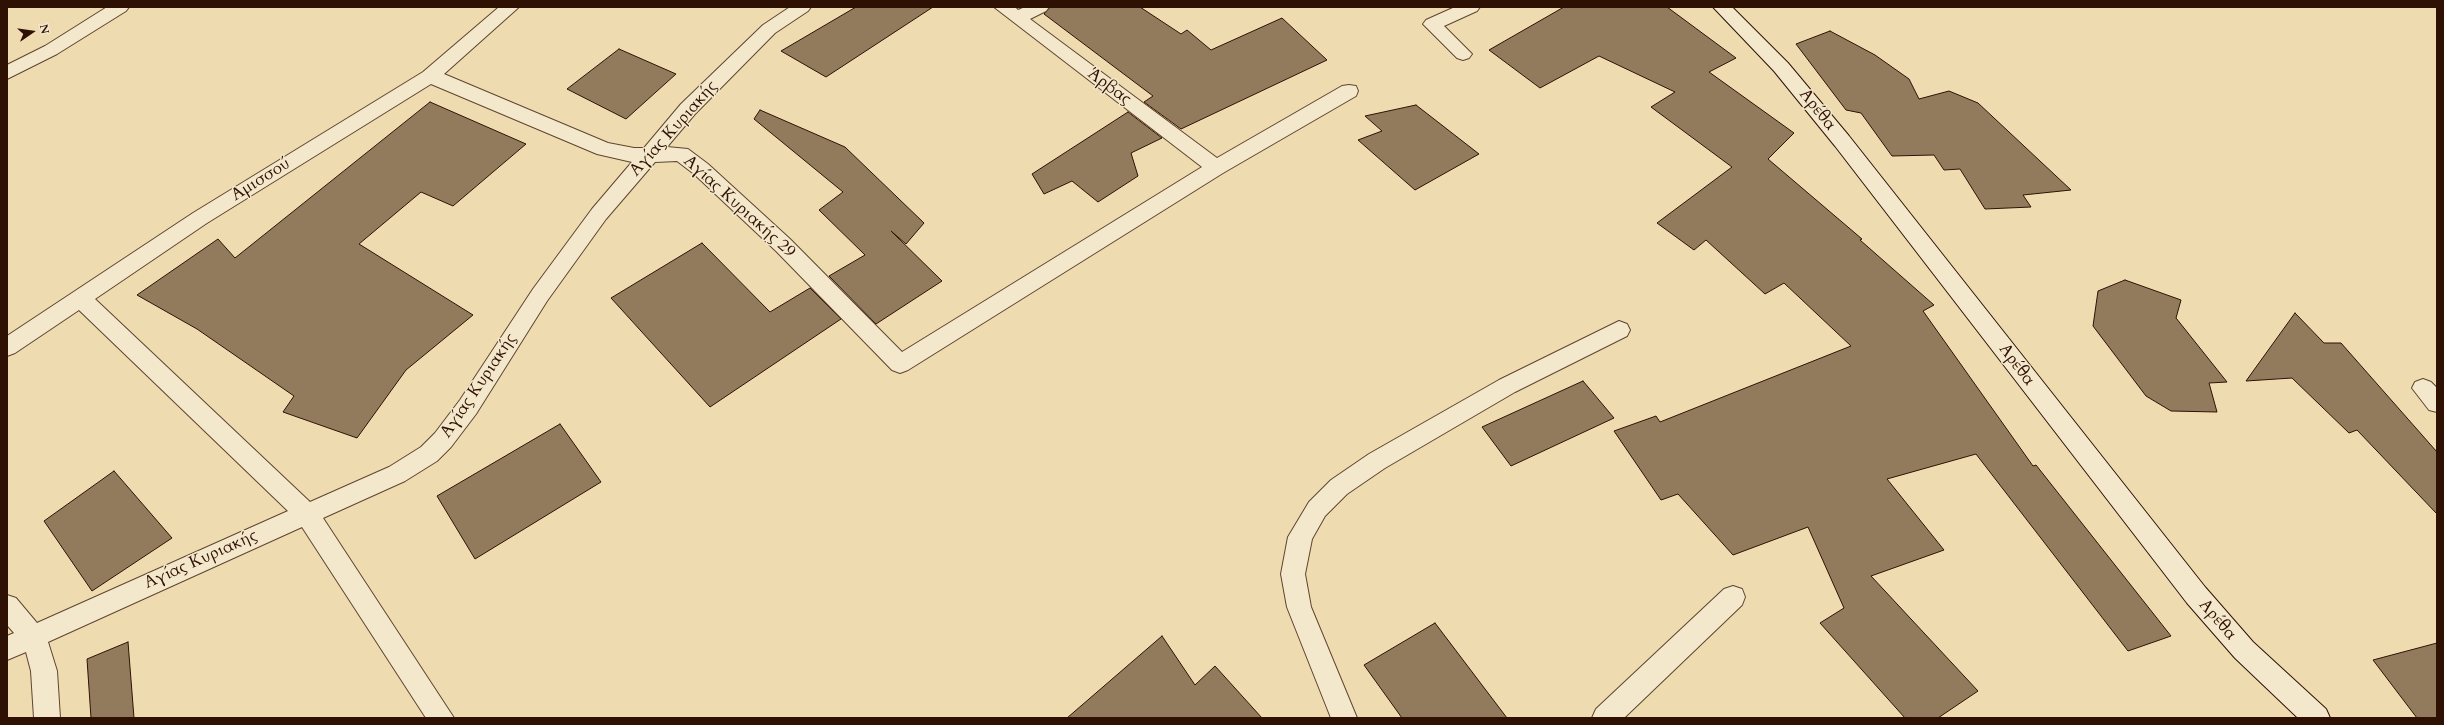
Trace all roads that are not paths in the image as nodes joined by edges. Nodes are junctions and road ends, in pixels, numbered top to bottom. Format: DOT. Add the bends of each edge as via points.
graph roads {
  1 [pos="120,7"];
  2 [pos="510,7"];
  3 [pos="802,7"];
  4 [pos="1040,7"];
  5 [pos="1471,7"];
  6 [pos="1722,7"];
  7 [pos="1010,12"];
  8 [pos="1463,54"];
  9 [pos="7,73"];
  10 [pos="430,76"];
  11 [pos="1349,90"];
  12 [pos="649,154"];
  13 [pos="1216,168"];
  14 [pos="81,299"];
  15 [pos="1619,330"];
  16 [pos="7,347"];
  17 [pos="306,513"];
  18 [pos="1733,597"];
  19 [pos="7,606"];
  20 [pos="33,637"];
  21 [pos="7,648"];
  22 [pos="47,718"];
  23 [pos="440,718"];
  24 [pos="1344,718"];
  25 [pos="1605,718"];
  26 [pos="2317,718"];
  1 -- 9 [label="street" via="51,50"];
  2 -- 10 [label="street, Αμισσού"];
  3 -- 12 [label="street, Αγίας Κυριακής" via="769,29 688,110"];
  4 -- 7 [label="street"];
  5 -- 8 [label="street" via="1432,24"];
  6 -- 26 [label="street, Αρέθα" via="1804,94 1897,209 2200,600 2244,650"];
  7 -- 13 [label="street, Άρβας"];
  10 -- 12 [label="street, Αγίας Κυριακής 29" via="597,146 626,154"];
  10 -- 14 [label="street, Αμισσού" via="200,218"];
  11 -- 13 [label="street"];
  12 -- 13 [label="street, Αγίας Κυριακής 29" via="677,153 701,169 832,294 900,364"];
  12 -- 17 [label="street, Αγίας Κυριακής" via="570,252 468,407 435,449 397,474"];
  14 -- 16 [label="street, Αμισσού"];
  14 -- 17 [label="street"];
  15 -- 24 [label="street" via="1507,386 1377,461 1339,487 1317,509 1300,537 1293,574 1300,607"];
  17 -- 20 [label="street, Αγίας Κυριακής"];
  17 -- 23 [label="street"];
  18 -- 25 [label="street"];
  19 -- 20 [label="street"];
  20 -- 21 [label="street, Αγίας Κυριακής"];
  20 -- 22 [label="street" via="44,671"];
}
